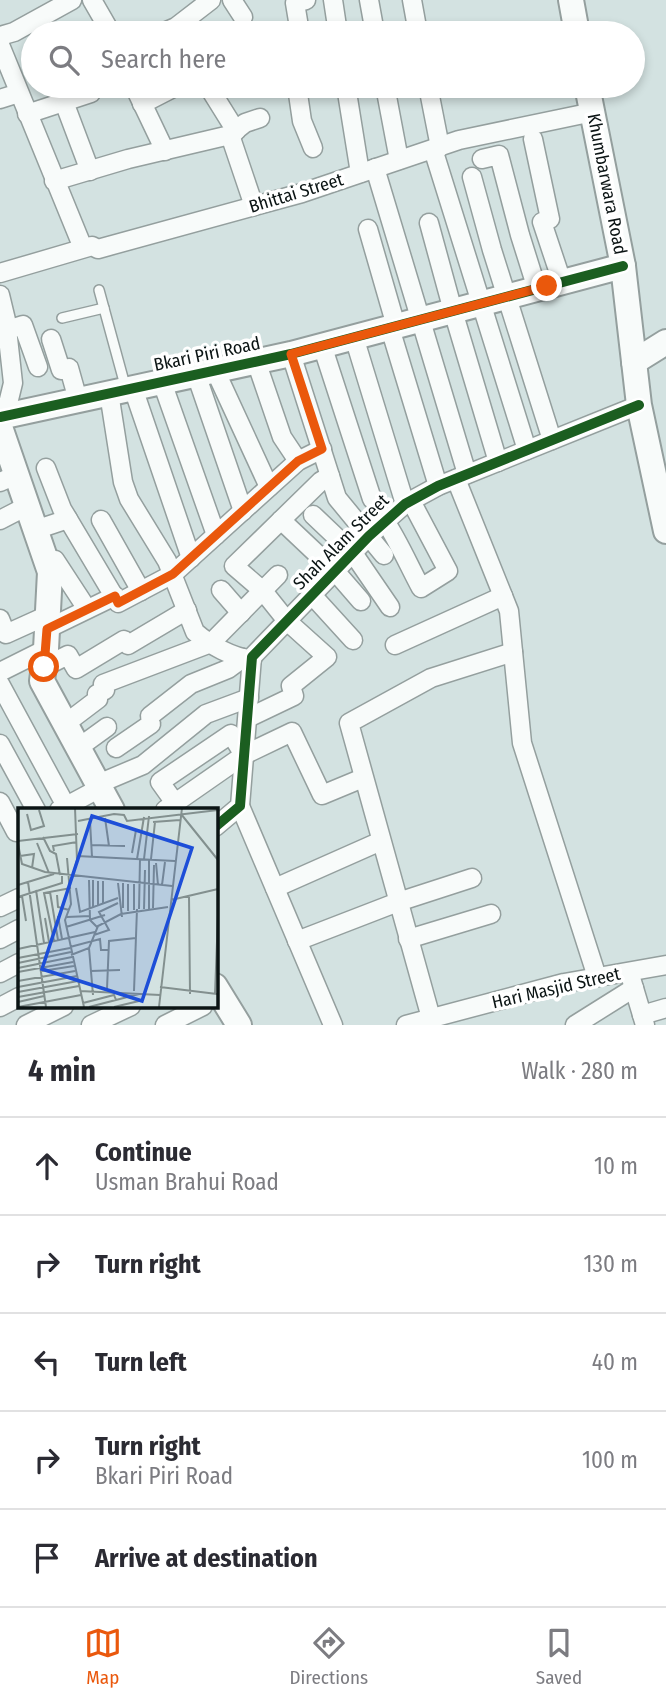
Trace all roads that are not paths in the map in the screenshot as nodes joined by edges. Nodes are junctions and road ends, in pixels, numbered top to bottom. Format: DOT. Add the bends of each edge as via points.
graph roads {
  1 [pos="72,0"];
  2 [pos="92,0"];
  3 [pos="211,0"];
  4 [pos="232,0"];
  5 [pos="306,0"];
  6 [pos="333,0"];
  7 [pos="369,0"];
  8 [pos="412,0"];
  9 [pos="571,0"];
  10 [pos="52,5"];
  11 [pos="243,17"];
  12 [pos="29,21"];
  13 [pos="104,21"];
  14 [pos="184,21"];
  15 [pos="298,21"];
  16 [pos="336,21"];
  17 [pos="373,21"];
  18 [pos="416,21"];
  19 [pos="575,21"];
  20 [pos="21,27"];
  21 [pos="0,36"];
  22 [pos="0,45"];
  23 [pos="19,93"];
  24 [pos="76,98"];
  25 [pos="139,98"];
  26 [pos="154,98"];
  27 [pos="214,98"];
  28 [pos="299,98"];
  29 [pos="349,98"];
  30 [pos="387,98"];
  31 [pos="430,98"];
  32 [pos="590,98"];
  33 [pos="0,99"];
  34 [pos="64,102"];
  35 [pos="142,104"];
  36 [pos="593,112"];
  37 [pos="27,114"];
  38 [pos="260,118"];
  39 [pos="233,133"];
  40 [pos="533,139"];
  41 [pos="313,148"];
  42 [pos="437,148"];
  43 [pos="164,151"];
  44 [pos="482,159"];
  45 [pos="399,160"];
  46 [pos="89,171"];
  47 [pos="368,171"];
  48 [pos="472,177"];
  49 [pos="54,181"];
  50 [pos="254,206"];
  51 [pos="429,223"];
  52 [pos="368,229"];
  53 [pos="83,248"];
  54 [pos="622,266"];
  55 [pos="0,273"];
  56 [pos="562,282"];
  57 [pos="537,289"];
  58 [pos="99,290"];
  59 [pos="0,295"];
  60 [pos="508,296"];
  61 [pos="483,303"];
  62 [pos="104,308"];
  63 [pos="453,311"];
  64 [pos="62,318"];
  65 [pos="421,319"];
  66 [pos="393,327"];
  67 [pos="6,330"];
  68 [pos="354,337"];
  69 [pos="51,339"];
  70 [pos="666,342"];
  71 [pos="322,345"];
  72 [pos="291,354"];
  73 [pos="256,361"];
  74 [pos="634,362"];
  75 [pos="38,368"];
  76 [pos="205,372"];
  77 [pos="162,382"];
  78 [pos="123,390"];
  79 [pos="78,400"];
  80 [pos="639,405"];
  81 [pos="2,420"];
  82 [pos="552,440"];
  83 [pos="322,449"];
  84 [pos="527,450"];
  85 [pos="298,461"];
  86 [pos="498,462"];
  87 [pos="46,468"];
  88 [pos="330,476"];
  89 [pos="461,477"];
  90 [pos="8,479"];
  91 [pos="398,483"];
  92 [pos="438,486"];
  93 [pos="269,488"];
  94 [pos="372,499"];
  95 [pos="408,502"];
  96 [pos="27,506"];
  97 [pos="243,511"];
  98 [pos="350,512"];
  99 [pos="313,515"];
  100 [pos="68,519"];
  101 [pos="0,520"];
  102 [pos="101,520"];
  103 [pos="281,520"];
  104 [pos="385,521"];
  105 [pos="35,530"];
  106 [pos="666,531"];
  107 [pos="216,535"];
  108 [pos="369,536"];
  109 [pos="353,553"];
  110 [pos="384,555"];
  111 [pos="191,558"];
  112 [pos="46,561"];
  113 [pos="335,571"];
  114 [pos="173,574"];
  115 [pos="278,575"];
  116 [pos="221,590"];
  117 [pos="141,591"];
  118 [pos="263,591"];
  119 [pos="312,595"];
  120 [pos="115,596"];
  121 [pos="503,596"];
  122 [pos="360,601"];
  123 [pos="390,607"];
  124 [pos="87,609"];
  125 [pos="187,610"];
  126 [pos="242,613"];
  127 [pos="0,620"];
  128 [pos="287,621"];
  129 [pos="47,640"];
  130 [pos="354,640"];
  131 [pos="211,643"];
  132 [pos="395,645"];
  133 [pos="513,652"];
  134 [pos="248,659"];
  135 [pos="92,660"];
  136 [pos="0,672"];
  137 [pos="0,684"];
  138 [pos="103,684"];
  139 [pos="249,698"];
  140 [pos="248,718"];
  141 [pos="65,724"];
  142 [pos="107,727"];
  143 [pos="133,737"];
  144 [pos="0,744"];
  145 [pos="78,748"];
  146 [pos="116,748"];
  147 [pos="244,755"];
  148 [pos="150,759"];
  149 [pos="363,778"];
  150 [pos="103,794"];
  151 [pos="0,802"];
  152 [pos="170,806"];
  153 [pos="240,806"];
  154 [pos="35,808"];
  155 [pos="62,808"];
  156 [pos="217,825"];
  157 [pos="18,831"];
  158 [pos="0,841"];
  159 [pos="381,841"];
  160 [pos="472,878"];
  161 [pos="275,888"];
  162 [pos="18,898"];
  163 [pos="398,902"];
  164 [pos="0,907"];
  165 [pos="491,914"];
  166 [pos="18,930"];
  167 [pos="0,939"];
  168 [pos="408,939"];
  169 [pos="297,941"];
  170 [pos="18,963"];
  171 [pos="666,965"];
  172 [pos="0,972"];
  173 [pos="597,977"];
  174 [pos="632,980"];
  175 [pos="18,998"];
  176 [pos="217,1000"];
  177 [pos="0,1007"];
  178 [pos="62,1007"];
  179 [pos="129,1007"];
  180 [pos="196,1007"];
  181 [pos="666,1008"];
  182 [pos="430,1018"];
  183 [pos="644,1020"];
  184 [pos="26,1025"];
  185 [pos="91,1025"];
  186 [pos="165,1025"];
  187 [pos="238,1025"];
  188 [pos="333,1025"];
  189 [pos="406,1025"];
  190 [pos="575,1025"];
  1 -- 10 [label="street"];
  2 -- 13 [label="street"];
  3 -- 14 [label="street"];
  4 -- 11 [label="street"];
  5 -- 15 [label="street" via="295,3"];
  6 -- 16 [label="street"];
  7 -- 17 [label="street"];
  8 -- 18 [label="street"];
  9 -- 19 [label="street"];
  10 -- 12 [label="street"];
  20 -- 21 [label="street"];
  22 -- 23 [label="street"];
  23 -- 33 [label="street"];
  23 -- 37 [label="street"];
  24 -- 34 [label="street"];
  25 -- 35 [label="street"];
  26 -- 35 [label="street"];
  27 -- 39 [label="street"];
  28 -- 41 [label="street"];
  29 -- 47 [label="street"];
  30 -- 45 [label="street"];
  31 -- 42 [label="street"];
  32 -- 36 [label="street, Khumbarwara Road"];
  34 -- 37 [label="street"];
  34 -- 46 [label="street"];
  35 -- 43 [label="street"];
  36 -- 42 [label="street, Bhittai Street"];
  36 -- 54 [label="street, Khumbarwara Road"];
  37 -- 49 [label="street"];
  38 -- 39 [label="street"];
  39 -- 43 [label="street"];
  39 -- 50 [label="street"];
  40 -- 56 [label="street" via="550,219 542,222"];
  42 -- 45 [label="street, Bhittai Street"];
  42 -- 61 [label="street"];
  43 -- 46 [label="street"];
  44 -- 57 [label="street" via="499,155"];
  45 -- 47 [label="street, Bhittai Street"];
  46 -- 49 [label="street"];
  47 -- 50 [label="street, Bhittai Street"];
  47 -- 65 [label="street"];
  48 -- 60 [label="street"];
  49 -- 53 [label="street"];
  50 -- 53 [label="street, Bhittai Street" via="98,249"];
  51 -- 63 [label="street"];
  52 -- 66 [label="street"];
  53 -- 55 [label="street, Bhittai Street"];
  54 -- 56 [label="street, Bkari Piri Road"];
  54 -- 74 [label="street, Khumbarwara Road"];
  56 -- 57 [label="street, Bkari Piri Road"];
  57 -- 60 [label="street, Bkari Piri Road"];
  58 -- 62 [label="lane"];
  59 -- 67 [label="street"];
  60 -- 61 [label="street, Bkari Piri Road"];
  60 -- 82 [label="street"];
  61 -- 63 [label="street, Bkari Piri Road"];
  61 -- 84 [label="street"];
  62 -- 64 [label="lane"];
  62 -- 78 [label="lane"];
  63 -- 65 [label="street, Bkari Piri Road"];
  63 -- 86 [label="street"];
  65 -- 66 [label="street, Bkari Piri Road"];
  65 -- 89 [label="street"];
  66 -- 68 [label="street, Bkari Piri Road"];
  66 -- 92 [label="street"];
  67 -- 75 [label="street" via="23,325"];
  67 -- 81 [label="street" via="13,383"];
  68 -- 71 [label="street, Bkari Piri Road"];
  68 -- 91 [label="street"];
  69 -- 79 [label="street" via="61,370 69,368"];
  70 -- 74 [label="street"];
  71 -- 72 [label="street, Bkari Piri Road"];
  71 -- 94 [label="street"];
  72 -- 73 [label="street, Bkari Piri Road"];
  72 -- 83 [label="street"];
  73 -- 76 [label="street, Bkari Piri Road"];
  73 -- 85 [label="street" via="282,436"];
  74 -- 80 [label="street, Khumbarwara Road"];
  76 -- 77 [label="street, Bkari Piri Road"];
  76 -- 93 [label="street"];
  76 -- 97 [label="street"];
  77 -- 78 [label="street, Bkari Piri Road"];
  77 -- 107 [label="street"];
  78 -- 79 [label="street, Bkari Piri Road"];
  78 -- 111 [label="street"];
  78 -- 114 [label="street" via="123,482"];
  79 -- 81 [label="street, Bkari Piri Road"];
  80 -- 82 [label="street, Shah Alam Street"];
  80 -- 106 [label="street, Khumbarwara Road"];
  81 -- 90 [label="street"];
  82 -- 84 [label="street, Shah Alam Street"];
  83 -- 85 [label="street"];
  83 -- 88 [label="street"];
  84 -- 86 [label="street, Shah Alam Street"];
  85 -- 93 [label="street"];
  86 -- 89 [label="street, Shah Alam Street"];
  87 -- 100 [label="street"];
  88 -- 98 [label="street" via="337,498"];
  88 -- 103 [label="street"];
  89 -- 92 [label="street, Shah Alam Street"];
  89 -- 121 [label="street"];
  90 -- 96 [label="street"];
  91 -- 94 [label="street"];
  91 -- 95 [label="street"];
  92 -- 95 [label="street, Shah Alam Street"];
  93 -- 97 [label="street"];
  94 -- 98 [label="street"];
  95 -- 104 [label="street, Shah Alam Street"];
  95 -- 104 [label="street" via="449,571 421,588"];
  96 -- 101 [label="street"];
  96 -- 105 [label="street"];
  97 -- 107 [label="street"];
  98 -- 108 [label="street"];
  99 -- 109 [label="street"];
  100 -- 105 [label="street"];
  100 -- 120 [label="street"];
  102 -- 117 [label="street"];
  103 -- 113 [label="street"];
  103 -- 118 [label="street" via="234,566"];
  104 -- 108 [label="street, Shah Alam Street"];
  105 -- 112 [label="street"];
  107 -- 111 [label="street"];
  108 -- 109 [label="street, Shah Alam Street"];
  108 -- 110 [label="street"];
  109 -- 113 [label="street, Shah Alam Street"];
  109 -- 123 [label="street"];
  111 -- 114 [label="street"];
  112 -- 124 [label="street" via="55,560"];
  112 -- 129 [label="street" via="50,572"];
  113 -- 119 [label="street, Shah Alam Street"];
  113 -- 122 [label="street"];
  114 -- 117 [label="street"];
  114 -- 125 [label="street"];
  115 -- 118 [label="street"];
  116 -- 126 [label="street"];
  117 -- 120 [label="street" via="118,603"];
  118 -- 126 [label="street"];
  118 -- 128 [label="street"];
  119 -- 128 [label="street, Shah Alam Street"];
  119 -- 130 [label="street"];
  120 -- 124 [label="street"];
  121 -- 132 [label="street"];
  121 -- 133 [label="street"];
  124 -- 129 [label="street"];
  125 -- 131 [label="street" via="195,632"];
  125 -- 135 [label="street"];
  126 -- 131 [label="street"];
  127 -- 129 [label="street" via="6,634"];
  128 -- 134 [label="street, Shah Alam Street"];
  128 -- 140 [label="street" via="327,657 291,686 294,696"];
  129 -- 135 [label="street" via="68,655 76,670"];
  129 -- 136 [label="street"];
  129 -- 141 [label="street" via="42,681"];
  131 -- 134 [label="street"];
  131 -- 138 [label="street"];
  133 -- 149 [label="street" via="431,678 349,723"];
  133 -- 173 [label="street" via="522,743"];
  134 -- 139 [label="street"];
  134 -- 143 [label="street" via="191,684"];
  135 -- 138 [label="street"];
  137 -- 155 [label="street"];
  138 -- 141 [label="street" via="99,699"];
  139 -- 140 [label="street"];
  139 -- 148 [label="street" via="206,714"];
  140 -- 147 [label="street"];
  141 -- 145 [label="street"];
  142 -- 145 [label="street"];
  143 -- 146 [label="street"];
  143 -- 148 [label="street"];
  144 -- 154 [label="street"];
  145 -- 150 [label="street"];
  147 -- 149 [label="street" via="292,732 322,795"];
  147 -- 152 [label="street"];
  147 -- 152 [label="street" via="231,734 160,782"];
  147 -- 153 [label="street"];
  148 -- 150 [label="street"];
  149 -- 159 [label="street"];
  150 -- 155 [label="street"];
  151 -- 157 [label="street"];
  153 -- 156 [label="street"];
  153 -- 161 [label="street"];
  157 -- 158 [label="street"];
  159 -- 161 [label="street"];
  159 -- 163 [label="street"];
  160 -- 163 [label="street"];
  161 -- 169 [label="street"];
  162 -- 164 [label="street"];
  163 -- 168 [label="street"];
  163 -- 169 [label="street"];
  165 -- 168 [label="street"];
  166 -- 167 [label="street"];
  168 -- 182 [label="street"];
  169 -- 188 [label="street"];
  170 -- 172 [label="street"];
  171 -- 174 [label="street, Hari Masjid Street"];
  173 -- 174 [label="street, Hari Masjid Street"];
  173 -- 182 [label="street, Hari Masjid Street"];
  174 -- 183 [label="street"];
  174 -- 190 [label="street"];
  175 -- 177 [label="street"];
  176 -- 187 [label="street"];
  178 -- 184 [label="street"];
  179 -- 185 [label="street"];
  180 -- 186 [label="street"];
  181 -- 183 [label="street"];
  182 -- 189 [label="street, Hari Masjid Street"];
}
